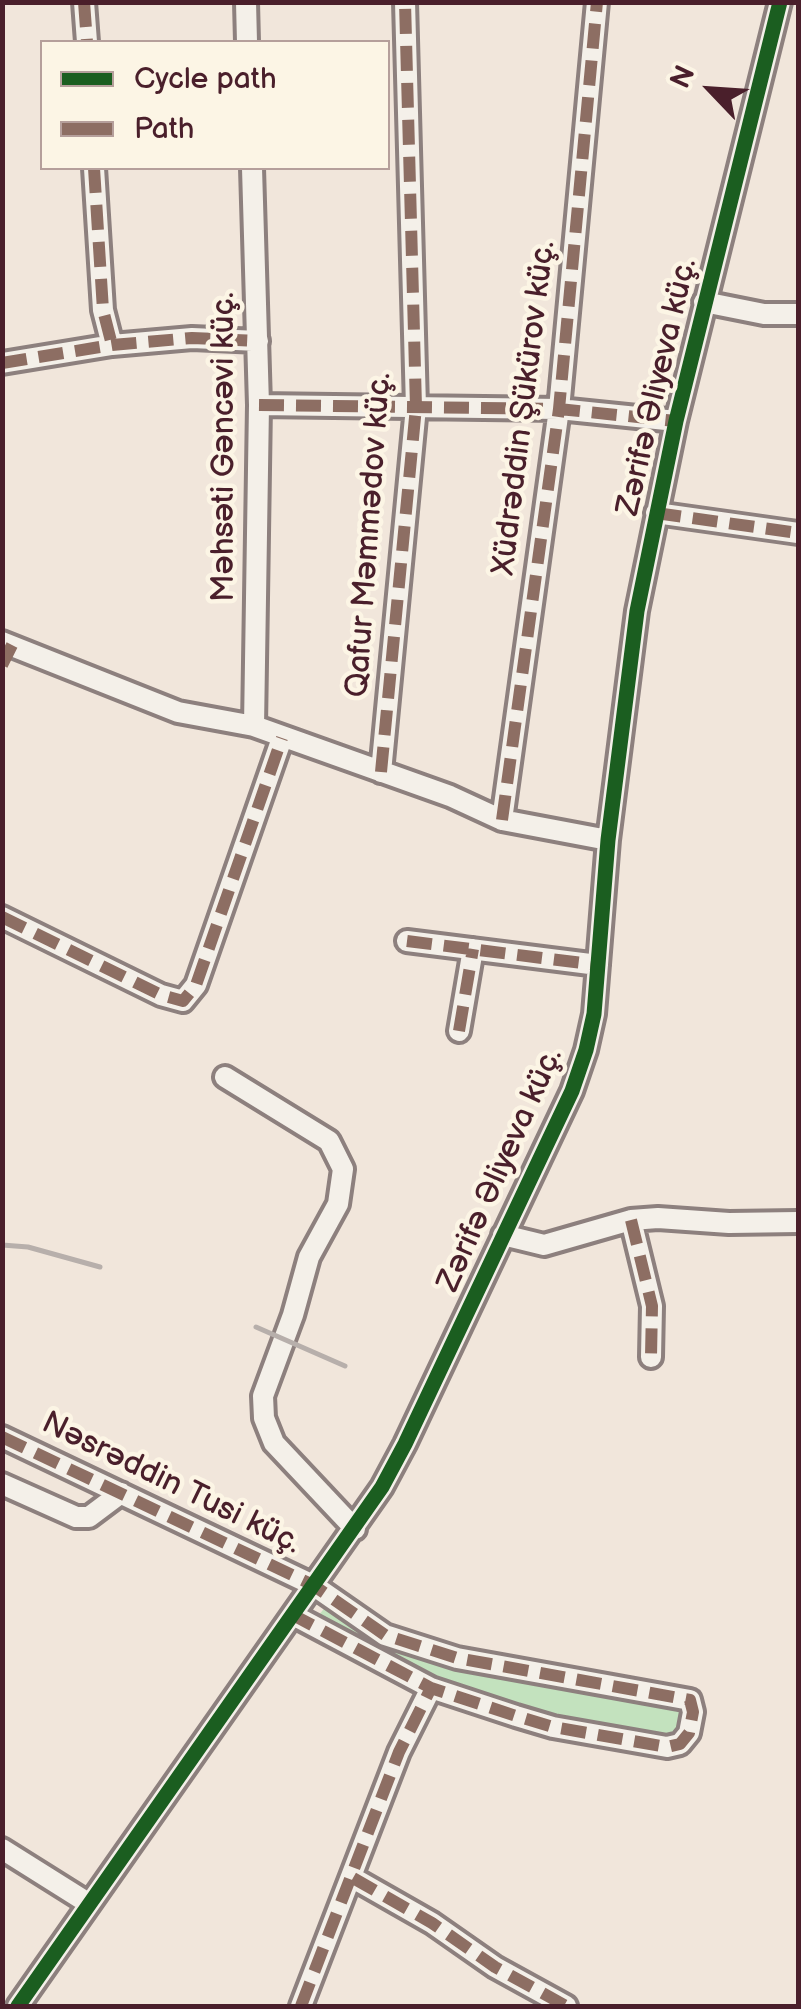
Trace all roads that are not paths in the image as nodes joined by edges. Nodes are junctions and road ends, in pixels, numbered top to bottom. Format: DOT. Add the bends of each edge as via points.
graph roads {
  1 [pos="84,2"];
  2 [pos="246,2"];
  3 [pos="405,2"];
  4 [pos="597,2"];
  5 [pos="780,2"];
  6 [pos="87,40"];
  7 [pos="247,40"];
  8 [pos="94,170"];
  9 [pos="252,170"];
  10 [pos="704,302"];
  11 [pos="798,314"];
  12 [pos="258,342"];
  13 [pos="112,344"];
  14 [pos="2,363"];
  15 [pos="259,406"];
  16 [pos="416,407"];
  17 [pos="559,410"];
  18 [pos="676,421"];
  19 [pos="656,513"];
  20 [pos="798,533"];
  21 [pos="8,644"];
  22 [pos="2,665"];
  23 [pos="254,726"];
  24 [pos="282,738"];
  25 [pos="381,772"];
  26 [pos="502,820"];
  27 [pos="608,840"];
  28 [pos="2,917"];
  29 [pos="407,942"];
  30 [pos="473,950"];
  31 [pos="598,966"];
  32 [pos="459,1031"];
  33 [pos="224,1077"];
  34 [pos="631,1220"];
  35 [pos="798,1222"];
  36 [pos="502,1235"];
  37 [pos="651,1357"];
  38 [pos="2,1437"];
  39 [pos="2,1484"];
  40 [pos="121,1494"];
  41 [pos="355,1529"];
  42 [pos="314,1586"];
  43 [pos="293,1615"];
  44 [pos="430,1688"];
  45 [pos="2,1850"];
  46 [pos="353,1878"];
  47 [pos="88,1903"];
  48 [pos="18,2006"];
  49 [pos="302,2006"];
  50 [pos="566,2006"];
  1 -- 6 [label="street"];
  2 -- 7 [label="street"];
  3 -- 16 [label="street, Qafur Məmmədov küç."];
  4 -- 17 [label="street, Xüdrəddin Şükürov küç."];
  5 -- 10 [label="street, Zərifə Əliyeva küç."];
  8 -- 13 [label="street" via="103,310"];
  9 -- 12 [label="street, Məhsəti Gəncəvi küç."];
  10 -- 11 [label="street"];
  10 -- 18 [label="street, Zərifə Əliyeva küç."];
  12 -- 13 [label="street"];
  12 -- 15 [label="street, Məhsəti Gəncəvi küç."];
  13 -- 14 [label="street"];
  15 -- 16 [label="street"];
  15 -- 23 [label="street, Məhsəti Gəncəvi küç."];
  16 -- 17 [label="street"];
  16 -- 25 [label="street, Qafur Məmmədov küç."];
  17 -- 18 [label="street"];
  17 -- 26 [label="street, Xüdrəddin Şükürov küç."];
  18 -- 19 [label="street, Zərifə Əliyeva küç."];
  19 -- 20 [label="street"];
  19 -- 27 [label="street, Zərifə Əliyeva küç."];
  21 -- 22 [label="street"];
  21 -- 23 [label="street" via="178,712"];
  23 -- 24 [label="street"];
  24 -- 25 [label="street"];
  24 -- 28 [label="street" via="196,986 183,1001"];
  25 -- 26 [label="street"];
  26 -- 27 [label="street"];
  27 -- 31 [label="street, Zərifə Əliyeva küç."];
  29 -- 30 [label="street"];
  30 -- 31 [label="street"];
  30 -- 32 [label="street"];
  31 -- 36 [label="street, Zərifə Əliyeva küç." via="590,1032 572,1091"];
  33 -- 41 [label="street" via="329,1141 344,1169 338,1204 309,1257 263,1396 274,1443"];
  34 -- 35 [label="street"];
  34 -- 36 [label="street" via="544,1244"];
  34 -- 37 [label="street" via="652,1306"];
  36 -- 41 [label="street, Zərifə Əliyeva küç." via="405,1444"];
  38 -- 40 [label="street, Nəsrəddin Tusi küç."];
  39 -- 40 [label="street" via="76,1517 90,1517"];
  40 -- 42 [label="street, Nəsrəddin Tusi küç."];
  41 -- 42 [label="street, Zərifə Əliyeva küç."];
  42 -- 43 [label="street, Zərifə Əliyeva küç."];
  42 -- 44 [label="street, Nəsrəddin Tusi küç." via="384,1635 456,1658 679,1696 690,1700 694,1712 689,1733 667,1747 553,1726"];
  43 -- 44 [label="street"];
  43 -- 47 [label="street, Zərifə Əliyeva küç."];
  44 -- 46 [label="street"];
  45 -- 47 [label="street"];
  46 -- 49 [label="street"];
  46 -- 50 [label="street"];
  47 -- 48 [label="street, Zərifə Əliyeva küç."];
}
